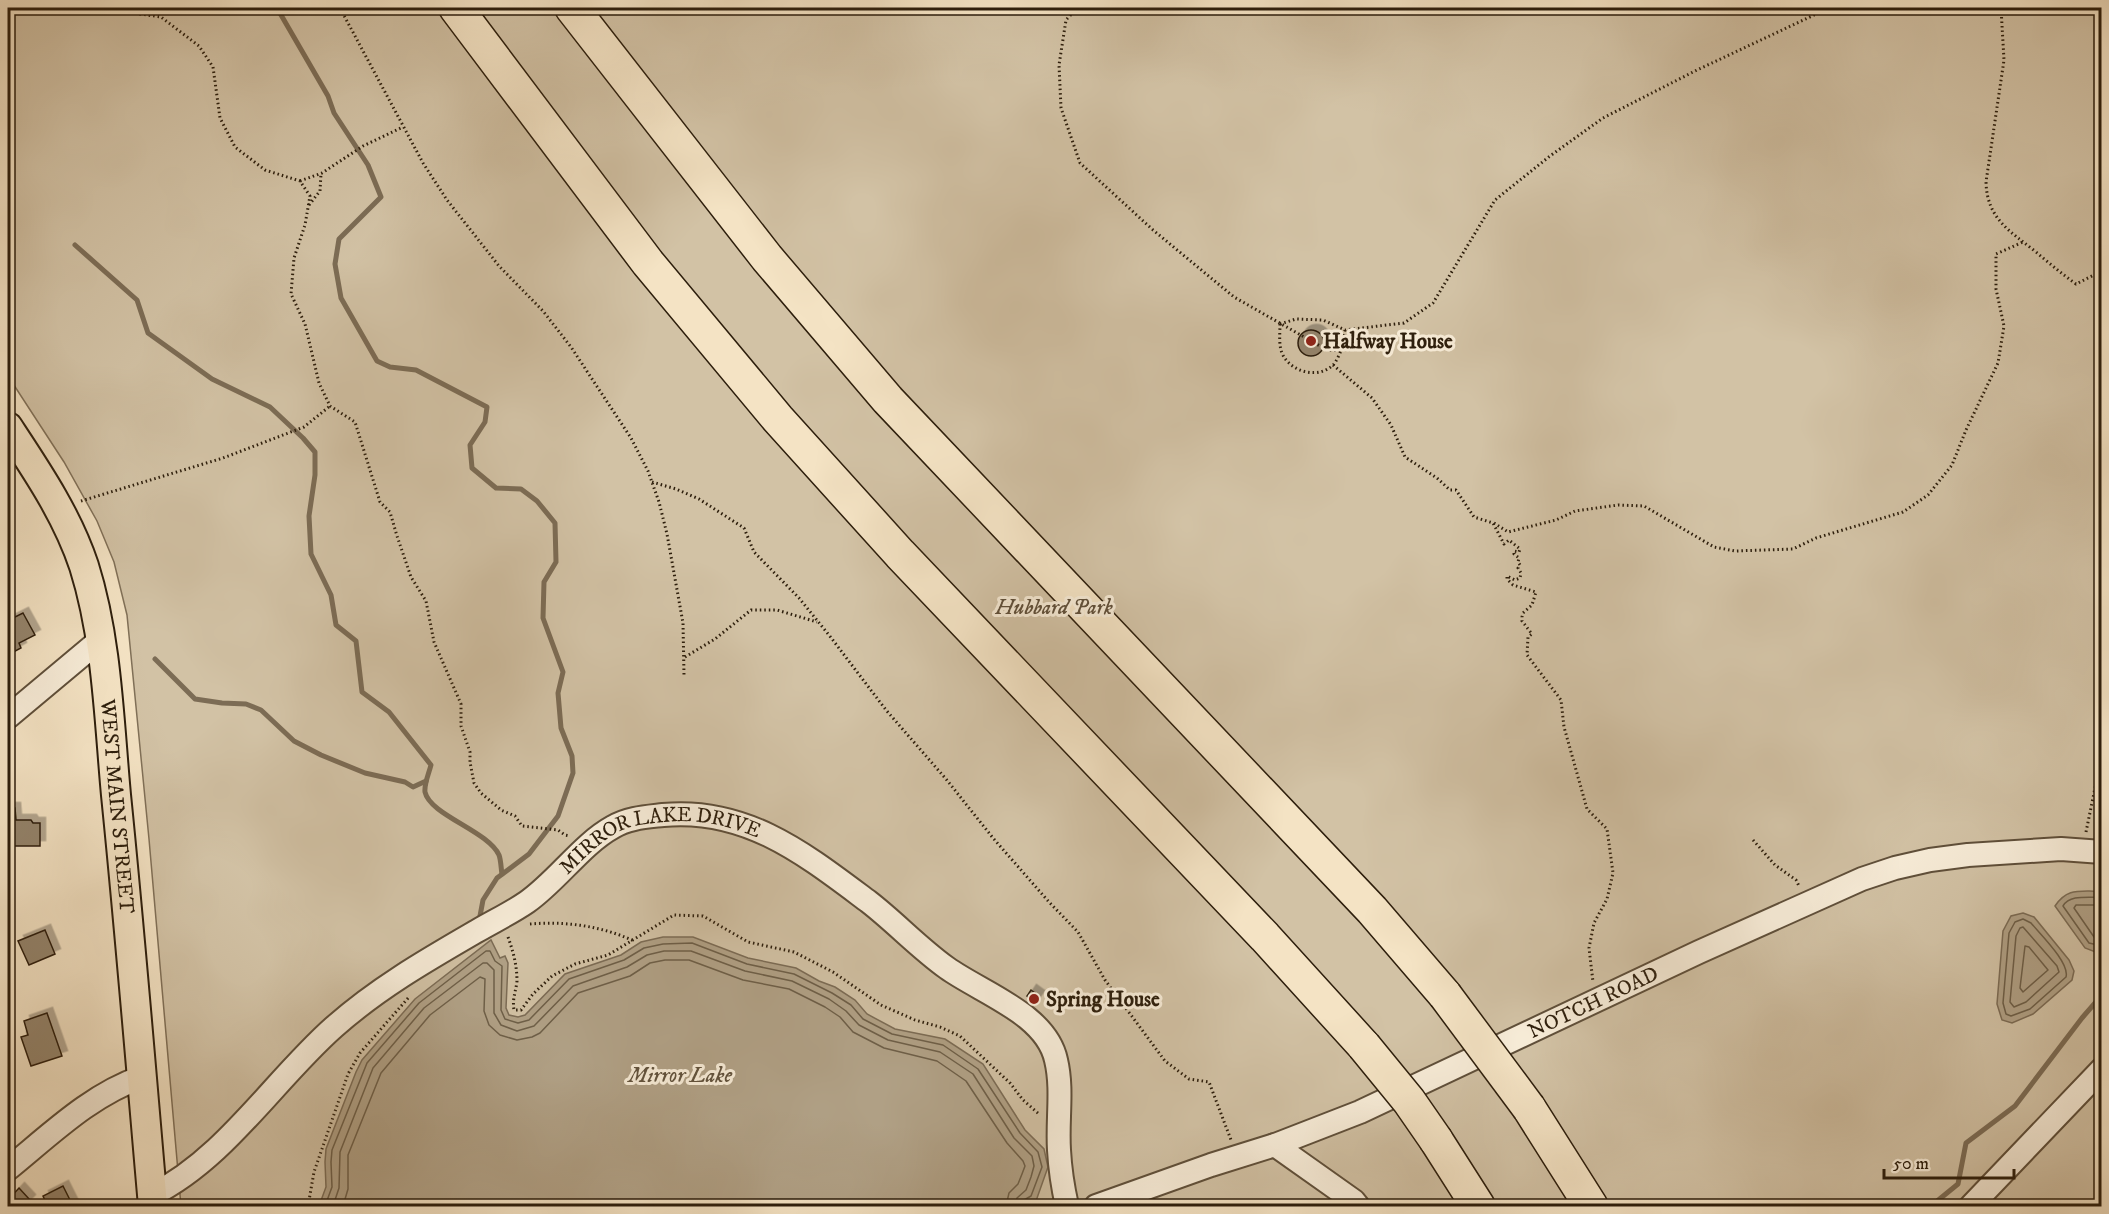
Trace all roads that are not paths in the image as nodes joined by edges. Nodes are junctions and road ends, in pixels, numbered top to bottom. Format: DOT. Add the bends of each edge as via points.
graph roads {
  1 [pos="456,8"];
  2 [pos="572,8"];
  3 [pos="8,427"];
  4 [pos="100,640"];
  5 [pos="8,717"];
  6 [pos="2092,851"];
  7 [pos="2102,1069"];
  8 [pos="142,1077"];
  9 [pos="1275,1145"];
  10 [pos="8,1169"];
  11 [pos="153,1201"];
  12 [pos="1067,1206"];
  13 [pos="1096,1206"];
  14 [pos="1359,1206"];
  15 [pos="1478,1206"];
  16 [pos="1591,1206"];
  17 [pos="1971,1206"];
  1 -- 15 [label="highway, bridge" via="648,263 778,419 1365,1046 1436,1140"];
  2 -- 16 [label="highway, bridge" via="754,242 888,400 1372,910 1445,995 1529,1108"];
  3 -- 4 [label="main road, WEST MAIN STREET" via="72,533 84,566"];
  4 -- 5 [label="street"];
  4 -- 8 [label="main road, WEST MAIN STREET"];
  6 -- 9 [label="street, NOTCH ROAD" via="2018,851 1930,860 1862,879 1360,1112"];
  7 -- 17 [label="street"];
  8 -- 10 [label="street" via="102,1095"];
  8 -- 11 [label="main road, WEST MAIN STREET"];
  9 -- 13 [label="street, NOTCH ROAD"];
  9 -- 14 [label="street"];
  11 -- 12 [label="street, MIRROR LAKE DRIVE" via="200,1166 332,1029 392,981 526,903 615,826 637,818 672,814 737,821 793,848 875,907 947,968 1030,1020 1046,1036 1056,1058"];
}
